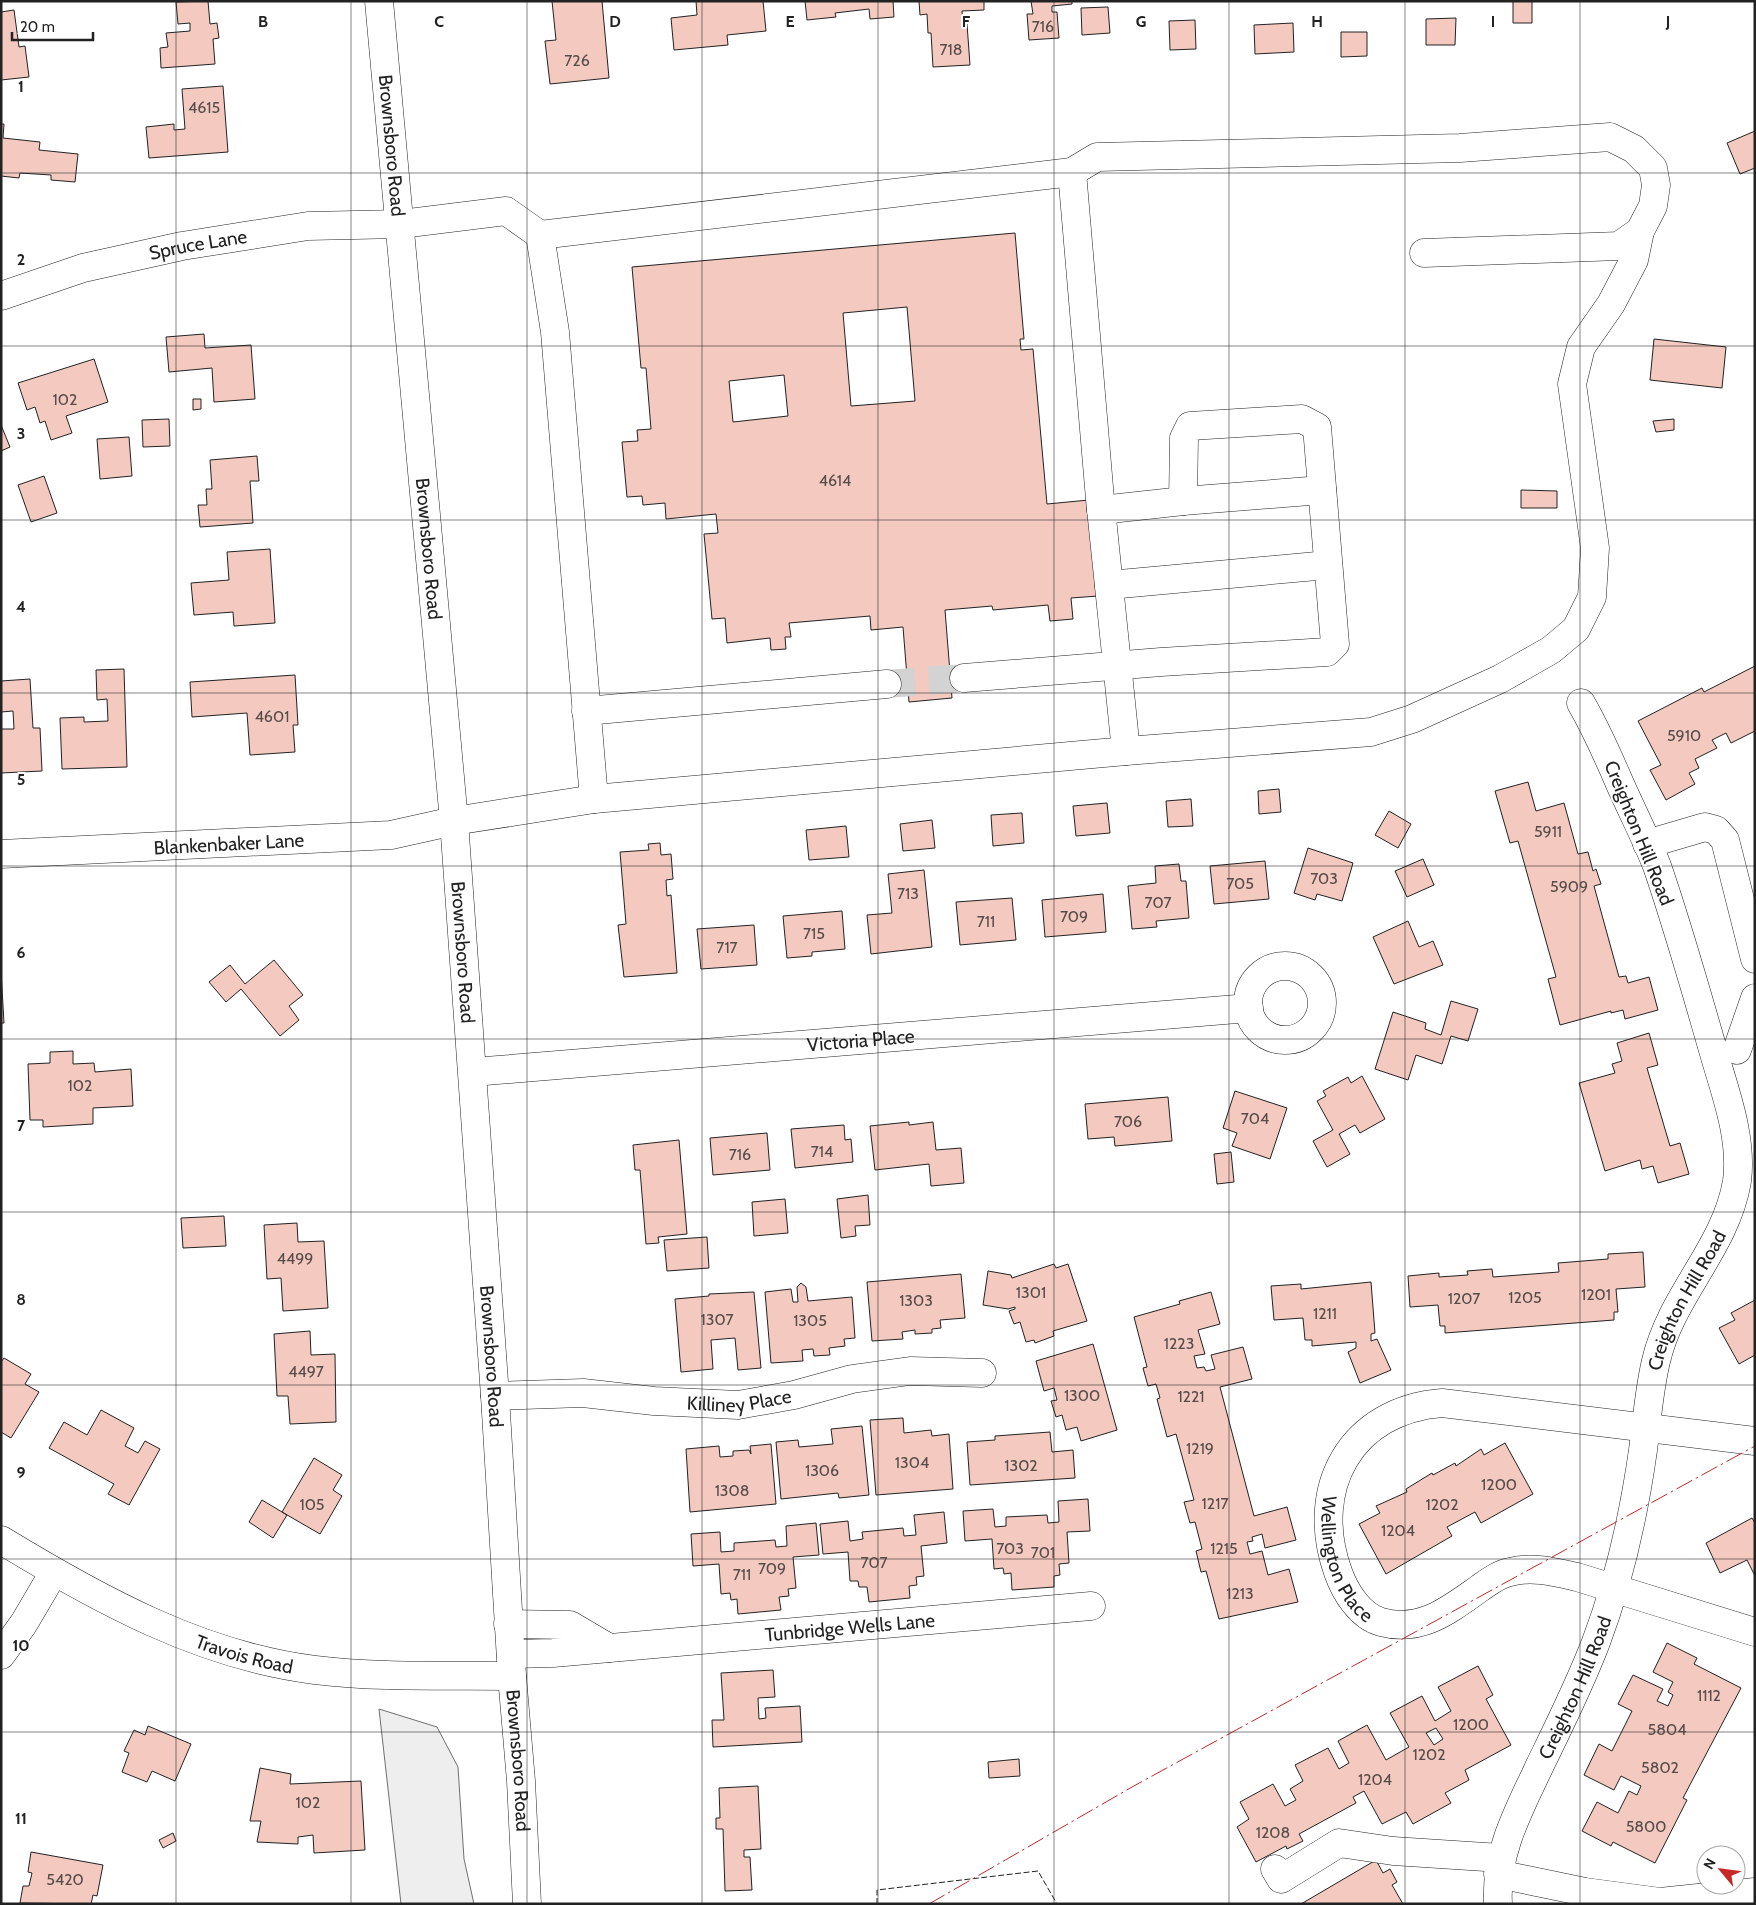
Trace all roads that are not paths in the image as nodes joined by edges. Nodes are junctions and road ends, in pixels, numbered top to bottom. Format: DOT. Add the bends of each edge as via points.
graph roads {
  1 [pos="379,1"];
  2 [pos="1072,172"];
  3 [pos="401,224"];
  4 [pos="1640,231"];
  5 [pos="540,235"];
  6 [pos="1424,253"];
  7 [pos="1,296"];
  8 [pos="1322,490"];
  9 [pos="1183,501"];
  10 [pos="1101,510"];
  11 [pos="1328,565"];
  12 [pos="1109,585"];
  13 [pos="1117,666"];
  14 [pos="964,678"];
  15 [pos="887,684"];
  16 [pos="1581,703"];
  17 [pos="586,711"];
  18 [pos="1136,750"];
  19 [pos="594,799"];
  20 [pos="454,821"];
  21 [pos="1647,844"];
  22 [pos="1,854"];
  23 [pos="1755,959"];
  24 [pos="1755,998"];
  25 [pos="1249,1008"];
  26 [pos="1735,1051"];
  27 [pos="473,1072"];
  28 [pos="1746,1163"];
  29 [pos="982,1373"];
  30 [pos="495,1396"];
  31 [pos="1646,1427"];
  32 [pos="1755,1441"];
  33 [pos="1,1540"];
  34 [pos="54,1572"];
  35 [pos="1613,1589"];
  36 [pos="1090,1606"];
  37 [pos="508,1624"];
  38 [pos="1755,1632"];
  39 [pos="609,1648"];
  40 [pos="1,1655"];
  41 [pos="512,1665"];
  42 [pos="1500,1866"];
  43 [pos="1275,1869"];
  44 [pos="1755,1892"];
  45 [pos="527,1904"];
  46 [pos="1498,1904"];
  1 -- 3 [label="street, Brownsboro Road"];
  2 -- 4 [label="street" via="1097,157 1460,148 1610,137 1634,149 1653,168 1656,185 1653,206"];
  2 -- 5 [label="street"];
  2 -- 10 [label="street"];
  3 -- 5 [label="street, Spruce Lane" via="506,211"];
  3 -- 7 [label="street, Spruce Lane" via="308,226 182,246 83,268"];
  3 -- 20 [label="street, Brownsboro Road"];
  4 -- 6 [label="street" via="1619,246"];
  4 -- 18 [label="street, Blankenbaker Lane" via="1634,260 1611,304 1581,347 1572,384 1594,548 1592,597 1576,629 1551,650 1500,680 1412,719 1371,732"];
  5 -- 17 [label="street" via="555,332"];
  8 -- 9 [label="street"];
  8 -- 9 [label="street" via="1317,427 1302,419 1190,426 1184,438"];
  8 -- 11 [label="street"];
  9 -- 10 [label="street"];
  10 -- 12 [label="street"];
  11 -- 12 [label="street"];
  11 -- 13 [label="street" via="1335,644 1327,652"];
  12 -- 13 [label="street"];
  13 -- 14 [label="street"];
  13 -- 18 [label="street"];
  15 -- 17 [label="street"];
  16 -- 21 [label="street, Creighton Hill Road"];
  17 -- 19 [label="street"];
  18 -- 19 [label="street, Blankenbaker Lane"];
  19 -- 20 [label="street, Blankenbaker Lane"];
  20 -- 22 [label="street, Blankenbaker Lane" via="391,835"];
  20 -- 27 [label="street, Brownsboro Road"];
  21 -- 23 [label="street" via="1705,827 1716,830 1725,840"];
  21 -- 26 [label="street, Creighton Hill Road" via="1679,933"];
  24 -- 26 [label="street"];
  25 -- 27 [label="street, Victoria Place"];
  26 -- 28 [label="street, Creighton Hill Road" via="1737,1143"];
  27 -- 30 [label="street, Brownsboro Road"];
  28 -- 31 [label="street, Creighton Hill Road" via="1737,1180 1720,1234 1674,1311 1664,1334 1650,1386"];
  29 -- 30 [label="street, Killiney Place" via="910,1371 852,1379 794,1395 738,1405 583,1393"];
  30 -- 37 [label="street, Brownsboro Road"];
  31 -- 32 [label="street, Wellington Place"];
  31 -- 35 [label="street, Creighton Hill Road" via="1623,1555"];
  31 -- 35 [label="street, Wellington Place" via="1442,1403 1425,1404 1392,1415 1365,1433 1344,1458 1332,1487 1328,1512 1329,1541 1338,1573 1347,1593 1363,1612 1379,1621 1405,1625 1439,1617 1497,1577 1520,1569 1550,1570"];
  33 -- 34 [label="street, Travois Road"];
  34 -- 40 [label="street"];
  34 -- 41 [label="street, Travois Road" via="139,1617 193,1640 268,1662 363,1674"];
  35 -- 38 [label="street, Wellington Place"];
  35 -- 42 [label="street, Creighton Hill Road" via="1580,1682 1514,1821"];
  36 -- 39 [label="street, Tunbridge Wells Lane"];
  37 -- 39 [label="street" via="570,1625"];
  37 -- 41 [label="street, Brownsboro Road"];
  39 -- 41 [label="street, Tunbridge Wells Lane"];
  41 -- 45 [label="street, Brownsboro Road"];
  42 -- 43 [label="street" via="1339,1843 1281,1879"];
  42 -- 44 [label="street" via="1585,1892 1660,1902"];
  42 -- 46 [label="street, Creighton Hill Road"];
}
